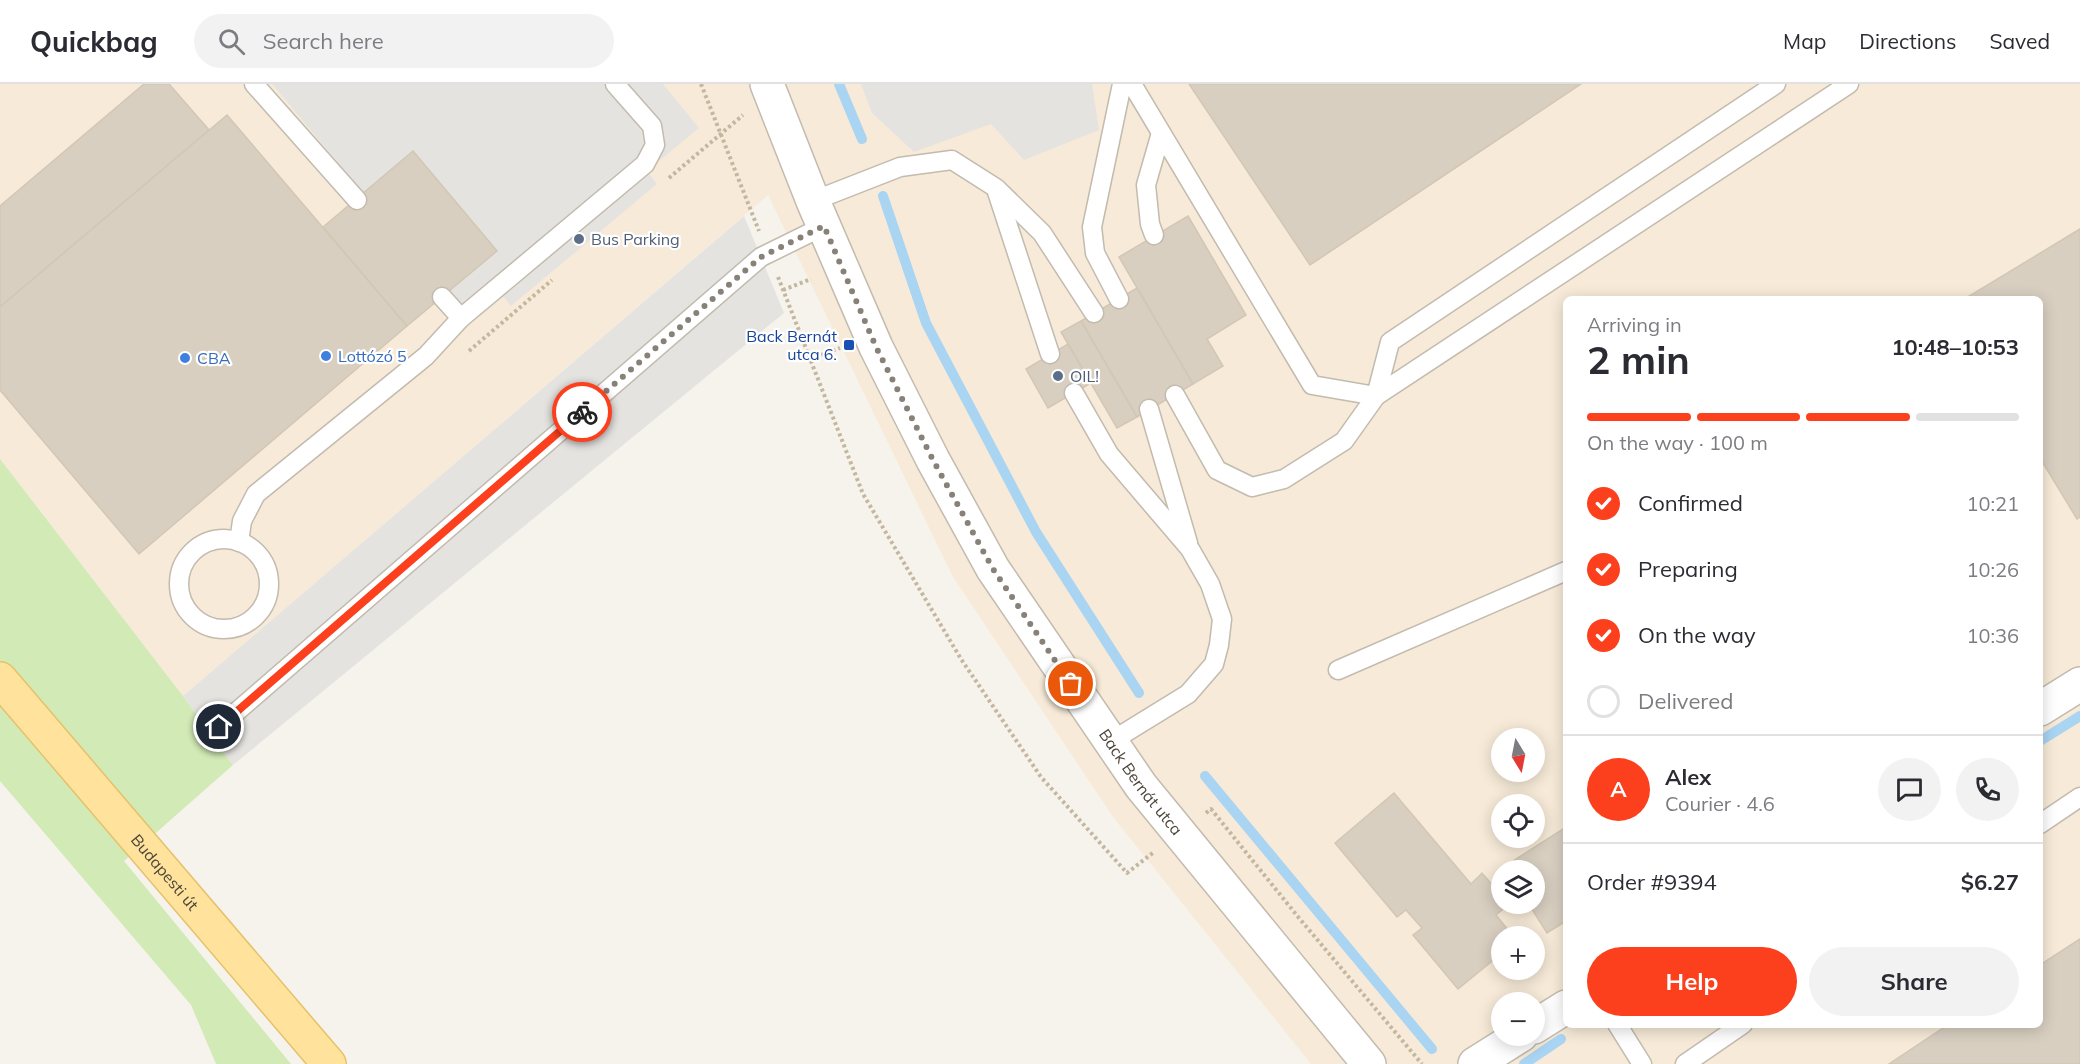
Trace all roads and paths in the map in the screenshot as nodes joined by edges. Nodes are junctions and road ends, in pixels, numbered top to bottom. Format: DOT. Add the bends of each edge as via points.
graph roads {
  1 [pos="254,84"];
  2 [pos="615,84"];
  3 [pos="767,84"];
  4 [pos="1122,84"];
  5 [pos="1132,84"];
  6 [pos="1776,84"];
  7 [pos="1849,84"];
  8 [pos="1161,133"];
  9 [pos="996,188"];
  10 [pos="357,200"];
  11 [pos="819,213"];
  12 [pos="1154,236"];
  13 [pos="820,276"];
  14 [pos="783,290"];
  15 [pos="442,297"];
  16 [pos="1119,299"];
  17 [pos="1094,314"];
  18 [pos="461,318"];
  19 [pos="849,345"];
  20 [pos="1050,354"];
  21 [pos="810,360"];
  22 [pos="1074,393"];
  23 [pos="1175,395"];
  24 [pos="1376,396"];
  25 [pos="1149,409"];
  26 [pos="239,542"];
  27 [pos="1190,549"];
  28 [pos="1563,572"];
  29 [pos="1338,670"];
  30 [pos="0,679"];
  31 [pos="2080,684"];
  32 [pos="2043,707"];
  33 [pos="219,727"];
  34 [pos="1110,742"];
  35 [pos="2080,797"];
  36 [pos="2043,822"];
  37 [pos="1563,1009"];
  38 [pos="1545,1020"];
  39 [pos="1620,1028"];
  40 [pos="1737,1028"];
  41 [pos="1504,1046"];
  42 [pos="329,1064"];
  43 [pos="1369,1064"];
  44 [pos="1475,1064"];
  45 [pos="1642,1064"];
  46 [pos="1685,1064"];
  1 -- 10 [label="lane"];
  2 -- 18 [label="lane" via="652,126 655,145 645,164"];
  3 -- 11 [label="street, Back Bernát utca"];
  4 -- 16 [label="lane" via="1092,227 1095,253"];
  5 -- 8 [label="lane"];
  6 -- 24 [label="lane" via="1390,342"];
  7 -- 24 [label="lane"];
  8 -- 12 [label="lane" via="1146,185"];
  8 -- 24 [label="lane" via="1312,385"];
  9 -- 11 [label="lane" via="952,160 900,167"];
  9 -- 17 [label="lane" via="1042,233"];
  9 -- 20 [label="lane"];
  11 -- 33 [label="lane" via="761,257"];
  11 -- 34 [label="street, Back Bernát utca" via="876,347 933,460 993,569"];
  13 -- 14 [label="path"];
  15 -- 18 [label="lane"];
  18 -- 26 [label="lane" via="426,357 256,494 242,521"];
  19 -- 21 [label="path"];
  22 -- 27 [label="lane" via="1109,454"];
  23 -- 24 [label="lane" via="1217,470 1252,487 1284,479 1344,441"];
  25 -- 27 [label="lane"];
  26 -- 26 [label="lane" via="210,541 197,548 181,572 183,602 191,614 217,628 246,624 266,602 268,573 252,548"];
  27 -- 34 [label="lane" via="1210,584 1222,619 1214,664 1188,694"];
  28 -- 29 [label="lane"];
  30 -- 42 [label="main road, Budapesti út"];
  31 -- 32 [label="street"];
  34 -- 43 [label="street, Back Bernát utca" via="1141,786"];
  35 -- 36 [label="lane"];
  37 -- 38 [label="street"];
  39 -- 45 [label="lane"];
  40 -- 46 [label="lane"];
  41 -- 44 [label="street"];
}
